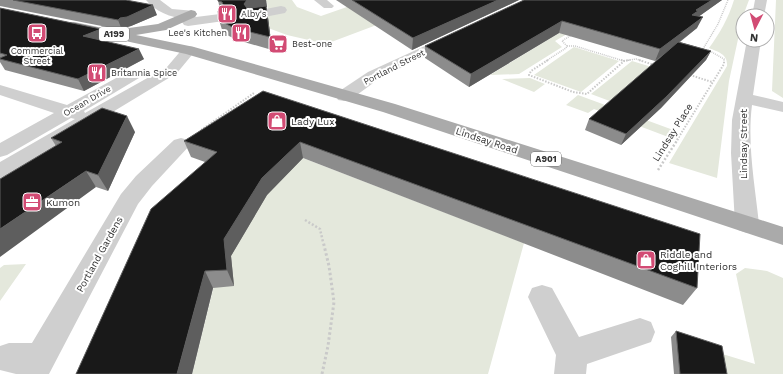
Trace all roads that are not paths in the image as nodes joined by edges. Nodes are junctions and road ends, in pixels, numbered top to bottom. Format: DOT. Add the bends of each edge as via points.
graph roads {
  1 [pos="152,0"];
  2 [pos="197,1"];
  3 [pos="281,10"];
  4 [pos="254,15"];
  5 [pos="190,18"];
  6 [pos="220,18"];
  7 [pos="61,23"];
  8 [pos="461,33"];
  9 [pos="112,34"];
  10 [pos="753,48"];
  11 [pos="189,50"];
  12 [pos="0,90"];
  13 [pos="344,96"];
  14 [pos="744,98"];
  15 [pos="783,107"];
  16 [pos="70,112"];
  17 [pos="90,118"];
  18 [pos="181,144"];
  19 [pos="0,151"];
  20 [pos="0,171"];
  21 [pos="747,224"];
  22 [pos="783,236"];
  23 [pos="542,297"];
  24 [pos="640,332"];
  25 [pos="27,363"];
  26 [pos="571,364"];
  1 -- 5 [label="street" via="169,12"];
  2 -- 5 [label="main road"];
  3 -- 4 [label="street"];
  5 -- 6 [label="street"];
  5 -- 9 [label="main road" via="161,27"];
  5 -- 11 [label="main road" via="184,34"];
  7 -- 9 [label="main road, A199"];
  8 -- 13 [label="street, Portland Street" via="374,75"];
  9 -- 11 [label="main road, A199"];
  10 -- 14 [label="street, Lindsay Street"];
  11 -- 13 [label="main road, Lindsay Road / A901"];
  11 -- 16 [label="street, Ocean Drive" via="151,65"];
  11 -- 17 [label="street, Ocean Drive" via="172,70"];
  12 -- 16 [label="street"];
  13 -- 21 [label="main road, Lindsay Road / A901" via="440,124"];
  14 -- 15 [label="street"];
  14 -- 21 [label="street, Lindsay Street" via="741,153"];
  16 -- 17 [label="street"];
  16 -- 19 [label="street, Ocean Drive"];
  17 -- 20 [label="street, Ocean Drive"];
  18 -- 25 [label="street, Portland Gardens" via="129,200"];
  21 -- 22 [label="main road, Lindsay Road / A901"];
  23 -- 26 [label="street"];
  24 -- 26 [label="street"];
}
